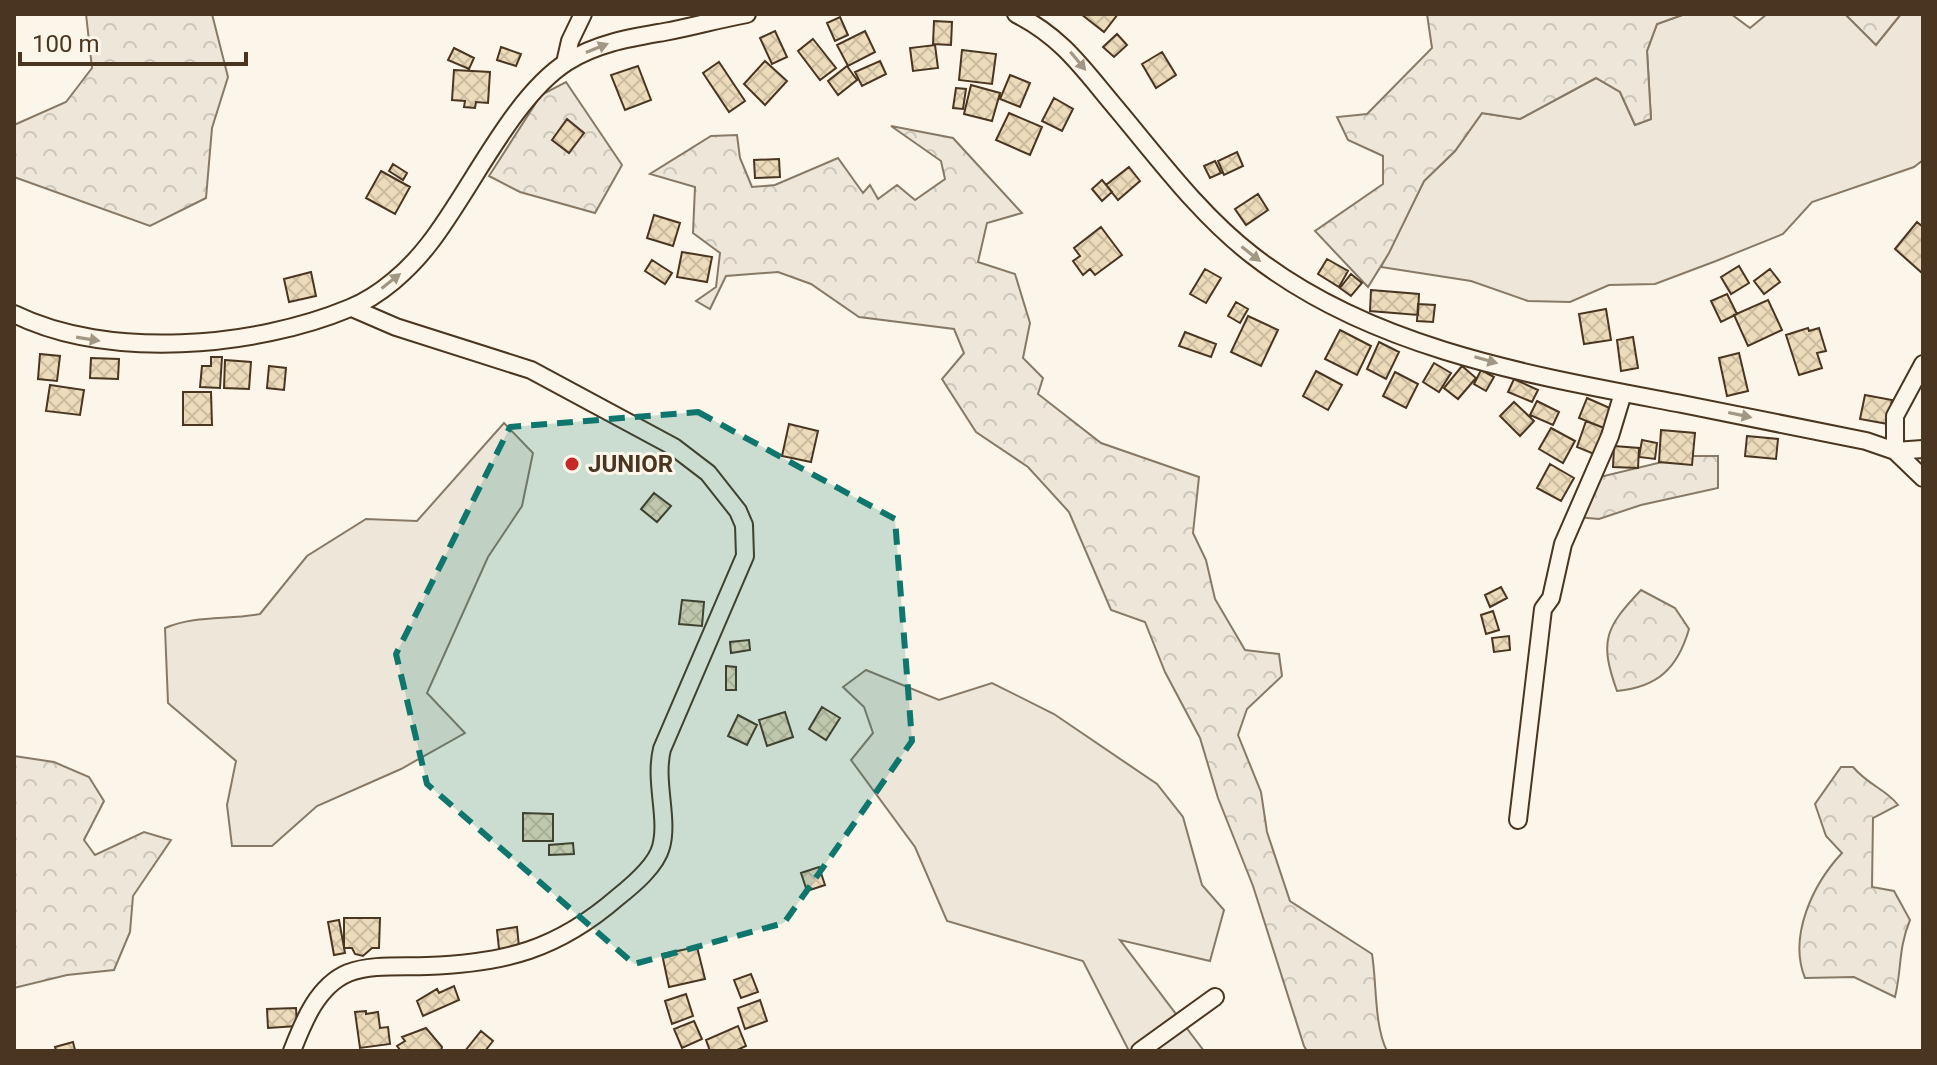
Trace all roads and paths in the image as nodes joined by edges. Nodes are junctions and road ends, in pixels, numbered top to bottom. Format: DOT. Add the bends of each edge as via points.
graph roads {
  1 [pos="583,14"];
  2 [pos="747,14"];
  3 [pos="1016,14"];
  4 [pos="708,17"];
  5 [pos="565,63"];
  6 [pos="352,308"];
  7 [pos="14,314"];
  8 [pos="1923,364"];
  9 [pos="1623,393"];
  10 [pos="1923,449"];
  11 [pos="1895,451"];
  12 [pos="1923,478"];
  13 [pos="1518,820"];
  14 [pos="1215,997"];
  15 [pos="292,1051"];
  16 [pos="1140,1051"];
  1 -- 5 [label="street"];
  2 -- 4 [label="street"];
  3 -- 9 [label="street, one-way" via="1054,36 1216,223 1285,278 1397,335"];
  5 -- 4 [label="street, one-way" via="616,40"];
  6 -- 5 [label="street, one-way" via="391,282 429,244 525,103"];
  7 -- 6 [label="street, one-way" via="63,334 134,343 245,335"];
  6 -- 15 [label="street" via="531,370 674,447 708,473 738,511 745,556 662,749 662,845 642,875 572,930 516,957 346,974 314,1004"];
  8 -- 11 [label="street" via="1895,416"];
  9 -- 11 [label="street, one-way"];
  9 -- 13 [label="street" via="1543,609"];
  10 -- 11 [label="street"];
  11 -- 12 [label="street"];
  14 -- 16 [label="street"];
}
